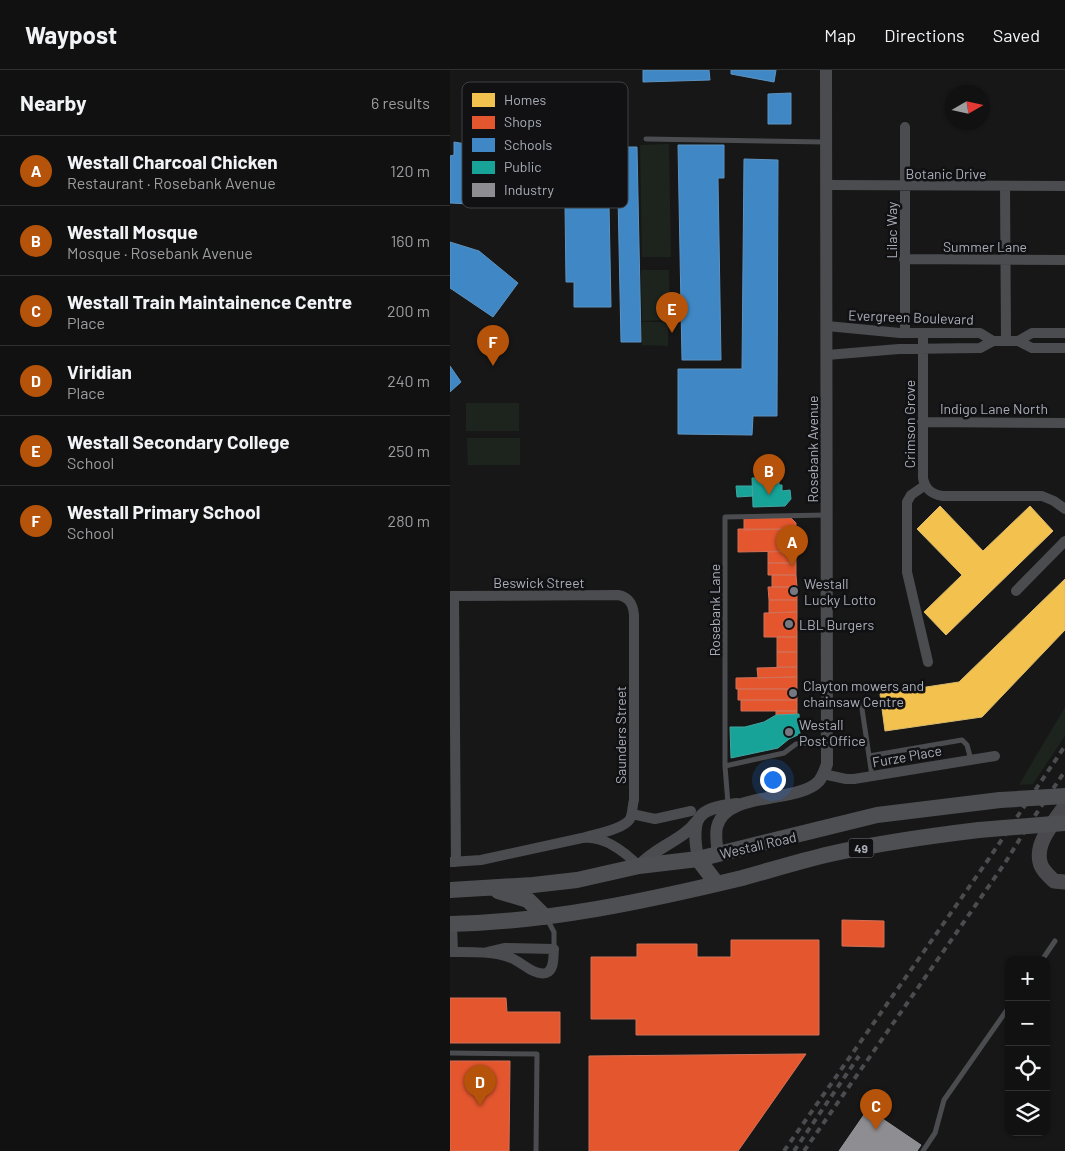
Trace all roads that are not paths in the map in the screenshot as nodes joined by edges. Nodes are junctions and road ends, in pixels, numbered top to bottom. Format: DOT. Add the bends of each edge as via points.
graph roads {
  1 [pos="826,70"];
  2 [pos="905,128"];
  3 [pos="646,139"];
  4 [pos="826,142"];
  5 [pos="827,185"];
  6 [pos="905,186"];
  7 [pos="1065,186"];
  8 [pos="1005,187"];
  9 [pos="904,259"];
  10 [pos="1006,260"];
  11 [pos="1065,260"];
  12 [pos="827,326"];
  13 [pos="905,333"];
  14 [pos="1065,333"];
  15 [pos="923,334"];
  16 [pos="993,341"];
  17 [pos="1006,341"];
  18 [pos="1018,341"];
  19 [pos="923,348"];
  20 [pos="1065,348"];
  21 [pos="827,356"];
  22 [pos="922,422"];
  23 [pos="1065,423"];
  24 [pos="924,486"];
  25 [pos="1065,509"];
  26 [pos="827,515"];
  27 [pos="1065,541"];
  28 [pos="1016,591"];
  29 [pos="452,596"];
  30 [pos="628,599"];
  31 [pos="928,662"];
  32 [pos="861,702"];
  33 [pos="827,741"];
  34 [pos="869,756"];
  35 [pos="995,756"];
  36 [pos="971,760"];
  37 [pos="725,766"];
  38 [pos="823,774"];
  39 [pos="872,776"];
  40 [pos="1065,796"];
  41 [pos="747,803"];
  42 [pos="728,805"];
  43 [pos="1065,806"];
  44 [pos="632,810"];
  45 [pos="695,815"];
  46 [pos="1065,823"];
  47 [pos="582,838"];
  48 [pos="718,854"];
  49 [pos="698,859"];
  50 [pos="453,862"];
  51 [pos="639,866"];
  52 [pos="1065,882"];
  53 [pos="717,884"];
  54 [pos="488,888"];
  55 [pos="450,890"];
  56 [pos="545,917"];
  57 [pos="451,924"];
  58 [pos="1055,941"];
  59 [pos="554,949"];
  60 [pos="451,952"];
  61 [pos="487,952"];
  62 [pos="1045,956"];
  63 [pos="1005,1013"];
  64 [pos="450,1053"];
  65 [pos="536,1151"];
  66 [pos="922,1151"];
  1 -- 4 [label="street, Rosebank Avenue"];
  2 -- 6 [label="street, Lilac Way"];
  3 -- 4 [label="lane"];
  4 -- 5 [label="street, Rosebank Avenue"];
  5 -- 6 [label="street, Botanic Drive"];
  5 -- 12 [label="street, Rosebank Avenue"];
  6 -- 8 [label="street, Botanic Drive"];
  6 -- 9 [label="street, Lilac Way"];
  7 -- 8 [label="street, Botanic Drive"];
  8 -- 10 [label="street"];
  9 -- 10 [label="street, Summer Lane"];
  9 -- 13 [label="street, Lilac Way"];
  10 -- 11 [label="street, Summer Lane"];
  10 -- 17 [label="street"];
  12 -- 13 [label="street, Evergreen Boulevard"];
  12 -- 21 [label="street, Rosebank Avenue"];
  13 -- 15 [label="street, Evergreen Boulevard"];
  14 -- 18 [label="street, Evergreen Boulevard" via="1032,333"];
  15 -- 16 [label="street, Evergreen Boulevard" via="980,333"];
  15 -- 19 [label="street, Crimson Grove"];
  16 -- 17 [label="street, Evergreen Boulevard"];
  16 -- 19 [label="street, Evergreen Boulevard" via="980,348"];
  17 -- 18 [label="street, Evergreen Boulevard"];
  18 -- 20 [label="street, Evergreen Boulevard" via="1032,348"];
  19 -- 21 [label="street, Evergreen Boulevard"];
  19 -- 22 [label="street, Crimson Grove"];
  21 -- 26 [label="street, Rosebank Avenue"];
  22 -- 23 [label="street, Indigo Lane North"];
  22 -- 24 [label="street, Crimson Grove"];
  24 -- 25 [label="street, Crimson Grove" via="942,496 1042,496"];
  24 -- 31 [label="street" via="907,502 906,565"];
  26 -- 33 [label="street, Rosebank Avenue"];
  26 -- 37 [label="lane, Rosebank Lane" via="725,517"];
  27 -- 28 [label="street"];
  29 -- 30 [label="street, Beswick Street" via="618,595"];
  29 -- 50 [label="street"];
  30 -- 44 [label="street, Saunders Street" via="634,615"];
  32 -- 34 [label="lane"];
  33 -- 37 [label="lane" via="796,744 784,753"];
  33 -- 38 [label="street, Rosebank Avenue" via="827,764"];
  34 -- 36 [label="lane" via="962,740 967,745"];
  34 -- 39 [label="lane"];
  35 -- 36 [label="street, Furze Place"];
  36 -- 39 [label="street, Furze Place"];
  37 -- 42 [label="lane, Rosebank Lane"];
  38 -- 39 [label="street, Furze Place" via="850,780"];
  38 -- 41 [label="street" via="808,788"];
  40 -- 48 [label="main road, Westall Road / 49, bridge" via="1000,800 877,815"];
  41 -- 42 [label="street"];
  41 -- 48 [label="street" via="728,811 719,822 716,831"];
  42 -- 45 [label="street"];
  43 -- 52 [label="main road" via="1044,838 1039,854 1040,864 1054,881"];
  44 -- 45 [label="street" via="655,819"];
  44 -- 47 [label="street" via="628,822 621,827"];
  45 -- 49 [label="street"];
  45 -- 51 [label="street" via="688,832 646,857"];
  46 -- 53 [label="main road, Westall Road / 49, bridge" via="892,842 829,854"];
  47 -- 50 [label="street" via="481,860"];
  47 -- 51 [label="street" via="604,840"];
  48 -- 49 [label="main road, Westall Road / 49"];
  48 -- 53 [label="main road"];
  49 -- 51 [label="main road, Westall Road / 49"];
  49 -- 53 [label="main road"];
  51 -- 54 [label="main road, Westall Road / 49" via="577,880"];
  53 -- 56 [label="main road, Westall Road / 49"];
  54 -- 55 [label="main road, Westall Road / 49"];
  54 -- 56 [label="main road" via="528,900"];
  56 -- 57 [label="main road, Westall Road / 49"];
  56 -- 59 [label="lane" via="552,924"];
  57 -- 60 [label="street"];
  58 -- 62 [label="lane"];
  59 -- 61 [label="street" via="504,948"];
  59 -- 61 [label="street" via="552,967 544,973 536,973 508,957"];
  60 -- 61 [label="street"];
  63 -- 66 [label="lane" via="944,1100 935,1133"];
  64 -- 65 [label="lane" via="537,1054"];
}
